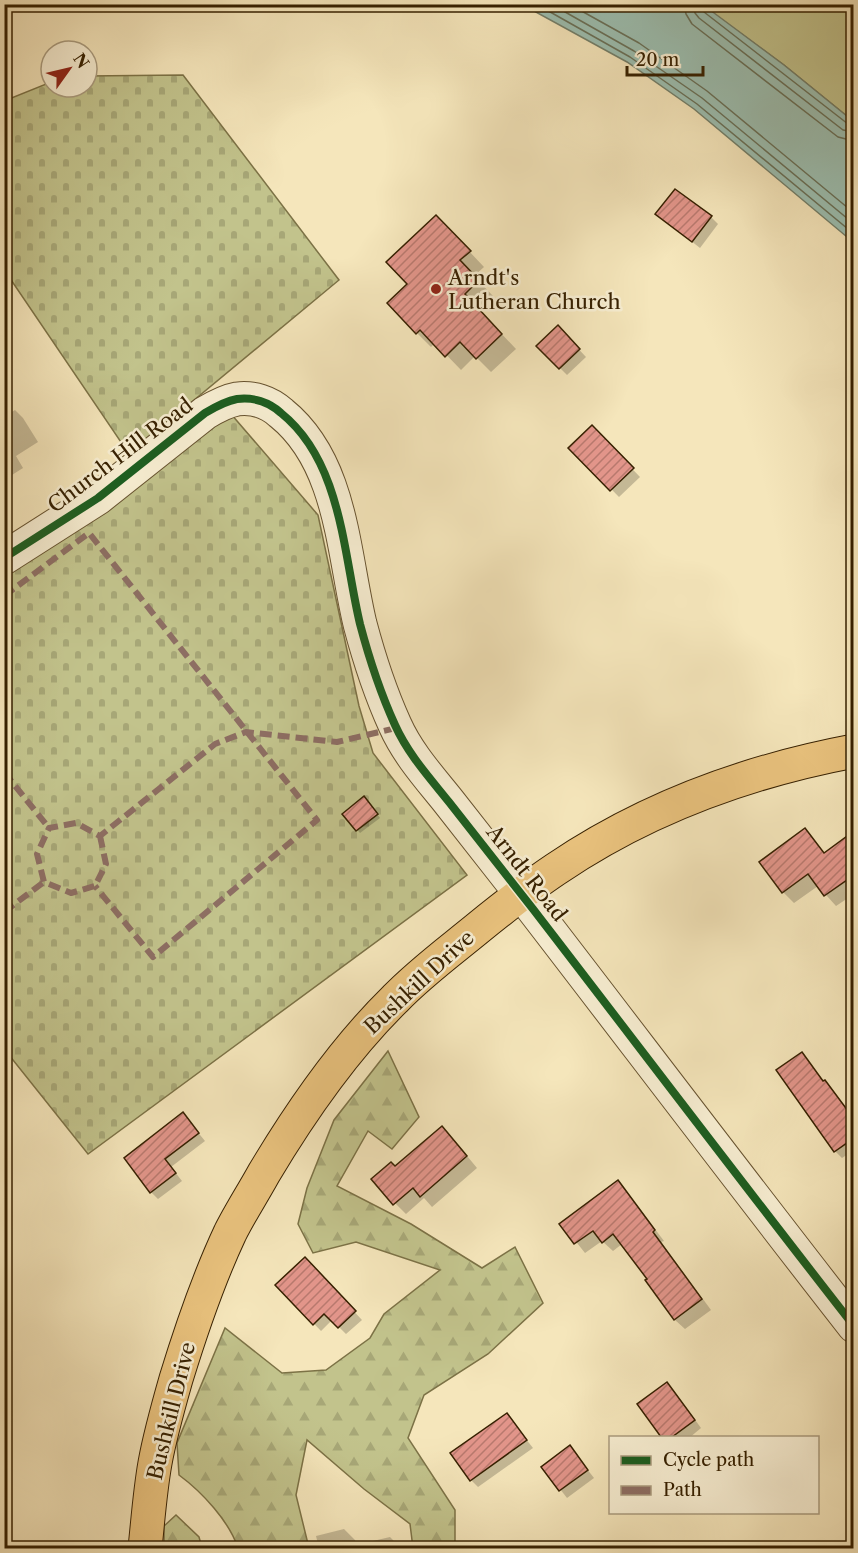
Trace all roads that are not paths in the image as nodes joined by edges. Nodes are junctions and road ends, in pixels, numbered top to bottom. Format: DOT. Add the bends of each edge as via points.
graph roads {
  1 [pos="263,401"];
  2 [pos="4,558"];
  3 [pos="854,751"];
  4 [pos="521,893"];
  5 [pos="854,1326"];
  6 [pos="145,1548"];
  1 -- 2 [label="street, Church Hill Road" via="236,399 205,413 99,498"];
  1 -- 4 [label="street, Arndt Road" via="302,433 323,472 338,517 371,662 396,728 410,753"];
  3 -- 4 [label="main road, Bushkill Drive" via="711,788 626,827"];
  4 -- 5 [label="street, Arndt Road"];
  4 -- 6 [label="main road, Bushkill Drive" via="396,998 360,1036 299,1118 251,1196 212,1277 180,1367 155,1462"];
}
